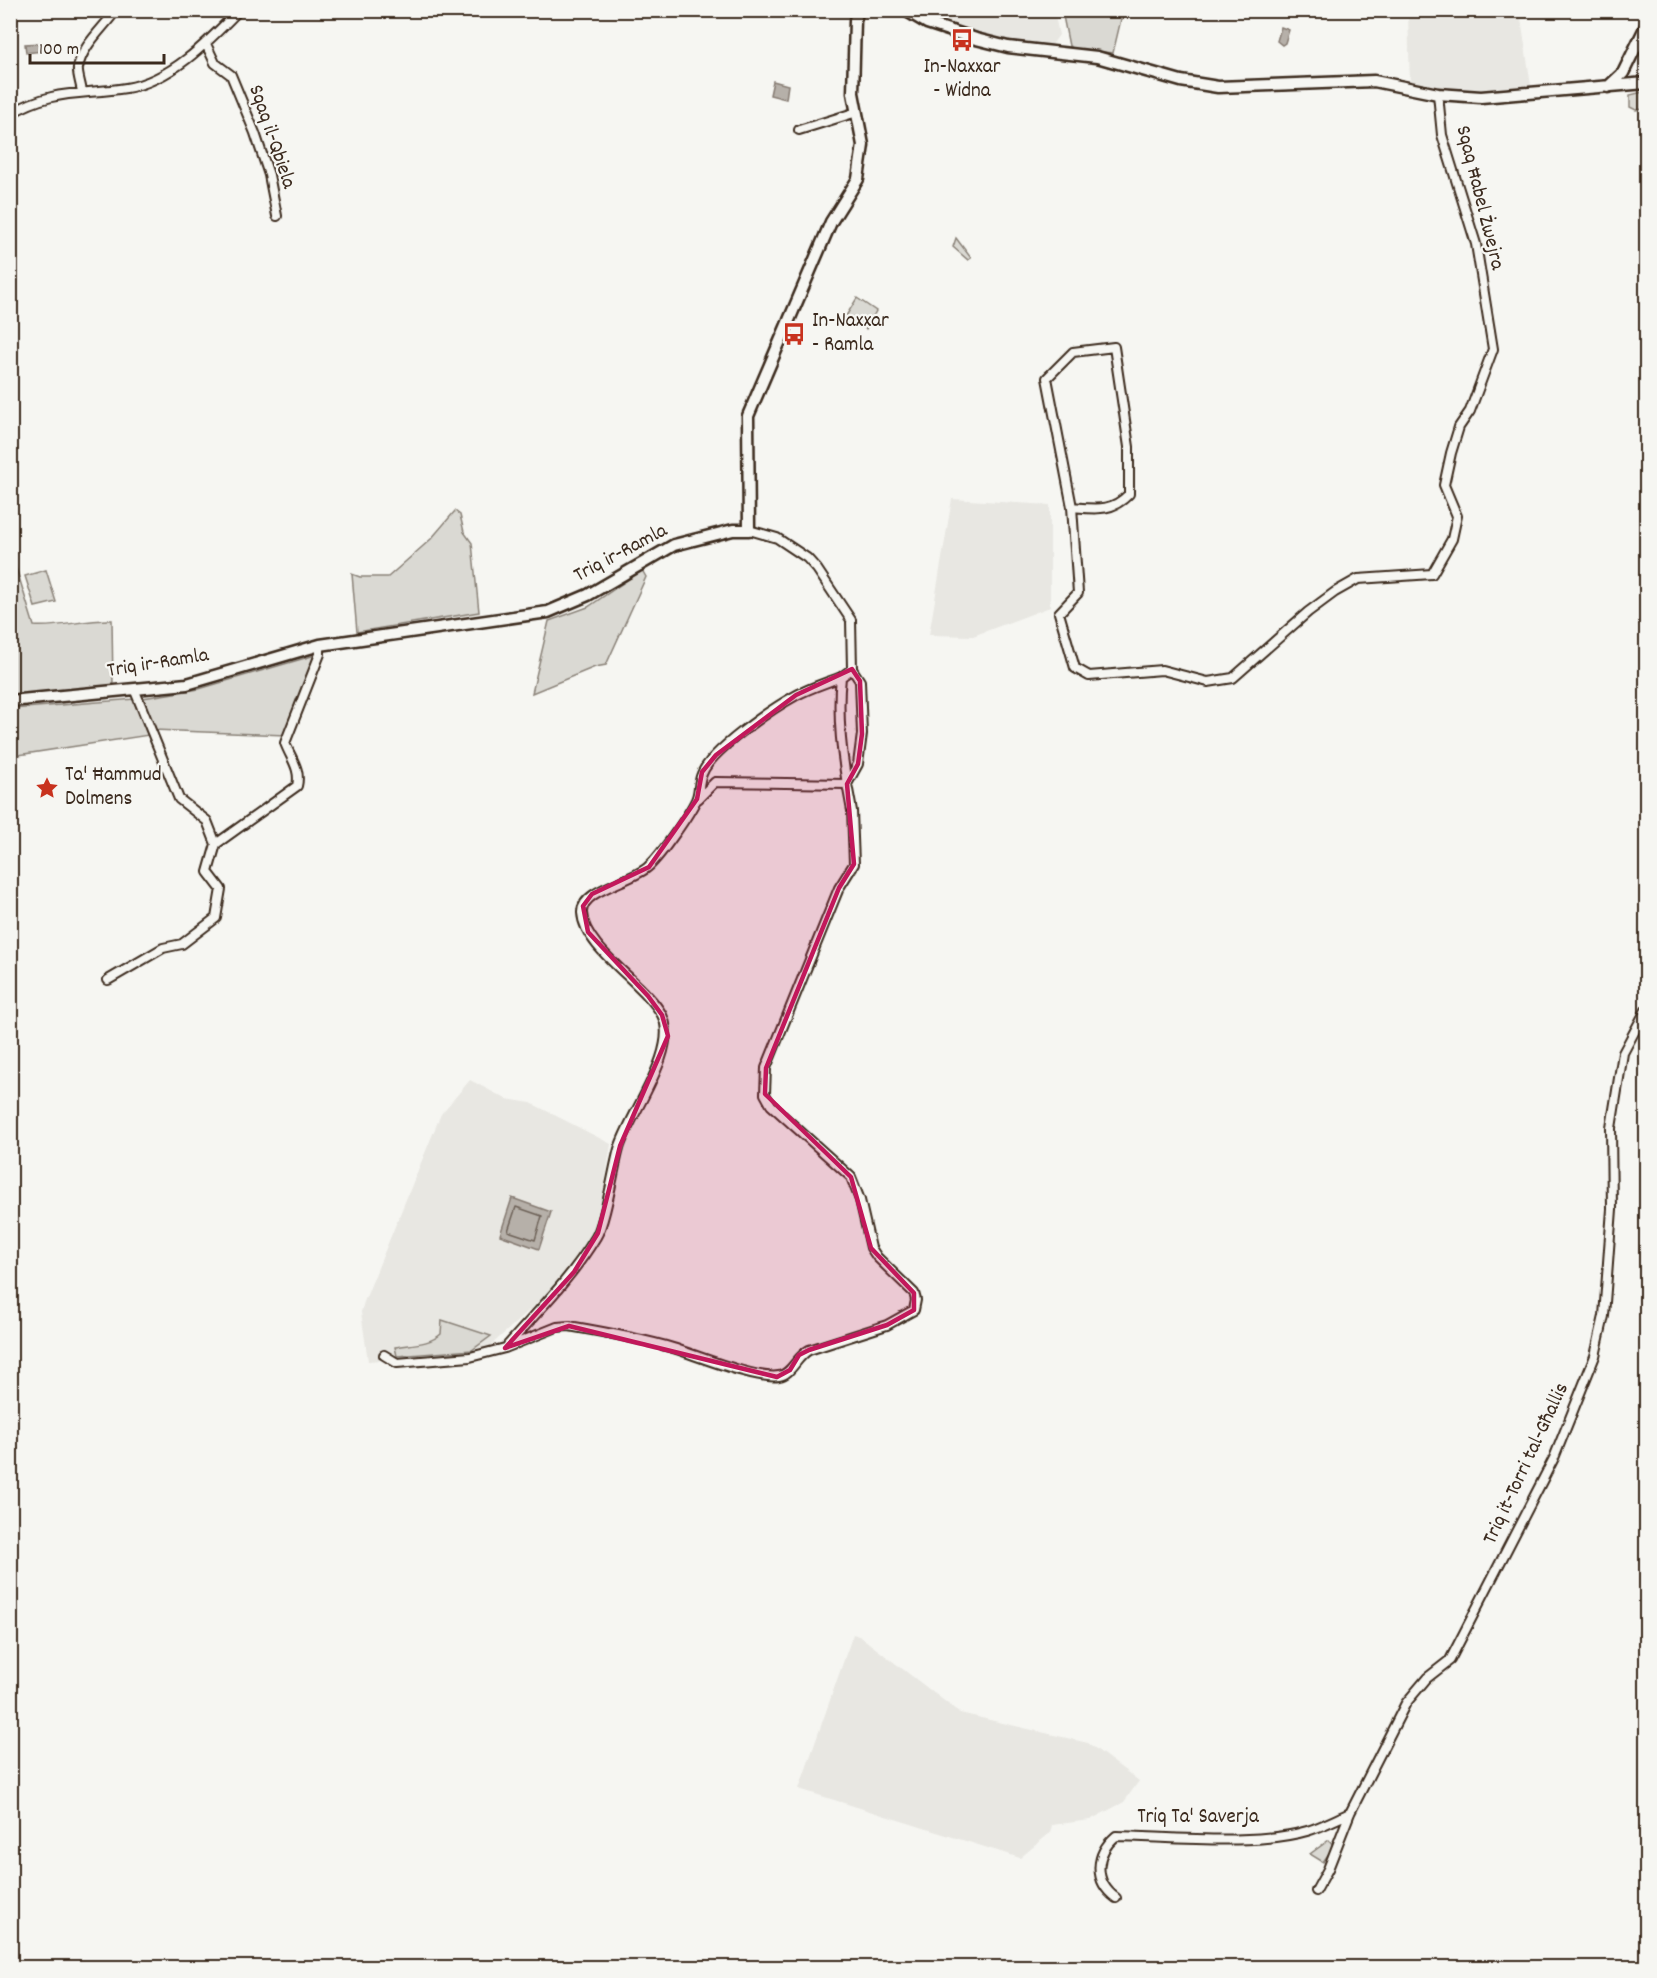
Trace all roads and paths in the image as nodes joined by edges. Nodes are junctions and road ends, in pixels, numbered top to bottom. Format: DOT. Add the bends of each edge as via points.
graph roads {
  1 [pos="116,10"];
  2 [pos="239,10"];
  3 [pos="858,10"];
  4 [pos="905,10"];
  5 [pos="1647,26"];
  6 [pos="206,44"];
  7 [pos="1647,83"];
  8 [pos="1608,87"];
  9 [pos="82,92"];
  10 [pos="1438,94"];
  11 [pos="857,112"];
  12 [pos="10,114"];
  13 [pos="799,130"];
  14 [pos="277,216"];
  15 [pos="1072,507"];
  16 [pos="749,530"];
  17 [pos="320,645"];
  18 [pos="852,669"];
  19 [pos="841,677"];
  20 [pos="135,691"];
  21 [pos="10,701"];
  22 [pos="847,784"];
  23 [pos="697,799"];
  24 [pos="216,844"];
  25 [pos="108,980"];
  26 [pos="1647,1010"];
  27 [pos="505,1348"];
  28 [pos="384,1355"];
  29 [pos="1350,1813"];
  30 [pos="1316,1891"];
  31 [pos="1116,1898"];
  1 -- 9 [label="street" via="93,39 78,69"];
  2 -- 6 [label="street"];
  3 -- 11 [label="main road" via="853,93"];
  4 -- 10 [label="main road" via="927,23 1008,47 1097,57 1181,81 1218,87 1374,81"];
  5 -- 8 [label="main road" via="1623,73"];
  6 -- 9 [label="street" via="143,84"];
  6 -- 14 [label="street, Sqaq il-Qbiela" via="215,63 231,75 259,143"];
  7 -- 8 [label="main road"];
  8 -- 10 [label="main road" via="1481,97"];
  9 -- 12 [label="street" via="45,97"];
  10 -- 15 [label="street, Sqaq Ħabel Żwejra" via="1442,135 1476,244 1493,349 1470,411 1459,427 1444,484 1456,516 1452,539 1432,574 1358,579 1308,612 1233,678 1208,682 1162,669 1089,676 1075,668 1059,612 1078,593"];
  11 -- 13 [label="street"];
  11 -- 16 [label="main road" via="863,145 858,180 831,222 748,416"];
  15 -- 15 [label="street" via="1047,378 1073,352 1114,347 1129,447 1129,494 1119,505 1097,509"];
  16 -- 17 [label="main road, Triq ir-Ramla" via="733,530 674,545 588,596 548,612"];
  16 -- 18 [label="street" via="777,538 817,568 851,620"];
  17 -- 20 [label="main road, Triq ir-Ramla" via="187,684"];
  17 -- 24 [label="street" via="320,654 285,743 296,765 297,786"];
  18 -- 19 [label="street"];
  18 -- 22 [label="street" via="860,681 862,734 858,764"];
  19 -- 22 [label="street" via="841,745"];
  19 -- 23 [label="street" via="796,695 741,733 702,772"];
  20 -- 21 [label="main road, Triq ir-Ramla"];
  20 -- 24 [label="street" via="179,799 207,821"];
  22 -- 23 [label="street" via="715,782"];
  22 -- 27 [label="street" via="854,864 839,888 766,1068 765,1095 771,1105 851,1177 871,1248 914,1293 914,1310 887,1325 809,1350 799,1355 790,1370 777,1377 698,1358 674,1348 569,1326"];
  23 -- 27 [label="street" via="649,867 631,879 592,894 583,906 588,932 662,1015 668,1036 620,1146 598,1233 574,1272"];
  24 -- 25 [label="street" via="208,872 221,889 216,918 182,944 163,948"];
  26 -- 29 [label="street, Triq it-Torri tal-Għallis" via="1623,1053 1611,1128 1612,1209 1604,1316 1595,1356 1554,1458 1450,1660 1427,1678 1406,1703"];
  27 -- 28 [label="street" via="470,1357 398,1363"];
  29 -- 30 [label="street, Triq it-Torri tal-Għallis"];
  29 -- 31 [label="street, Triq Ta' Saverja" via="1307,1831 1286,1835 1226,1839 1116,1836 1108,1843 1098,1867 1102,1882"];
}
